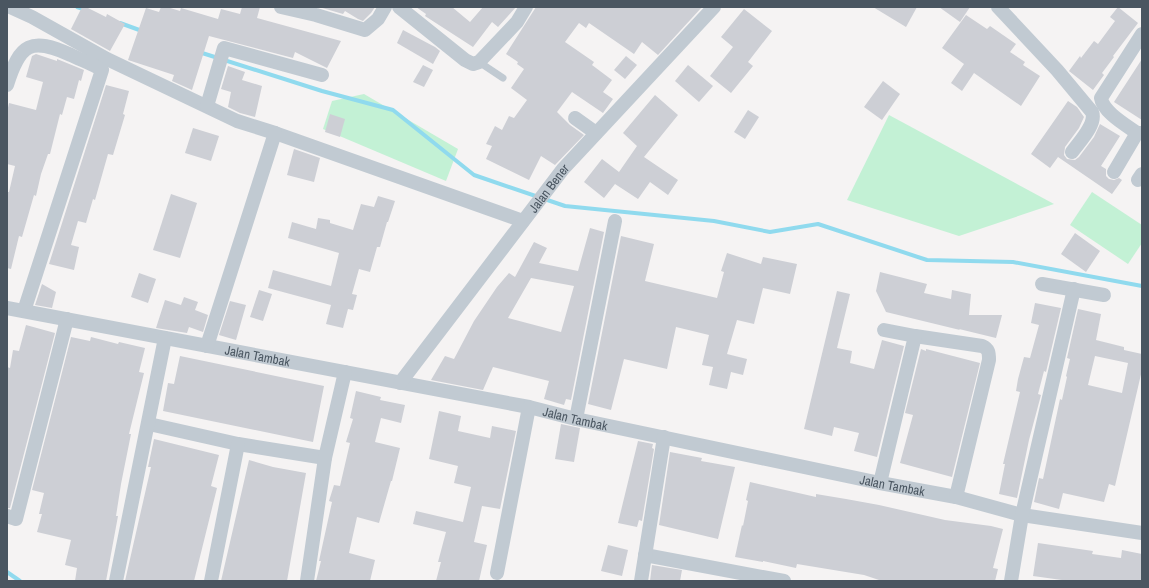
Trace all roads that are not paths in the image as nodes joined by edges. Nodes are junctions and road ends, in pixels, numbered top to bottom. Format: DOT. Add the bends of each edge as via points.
graph roads {
  1 [pos="10,7"];
  2 [pos="281,7"];
  3 [pos="399,7"];
  4 [pos="526,7"];
  5 [pos="714,7"];
  6 [pos="998,7"];
  7 [pos="382,8"];
  8 [pos="1142,34"];
  9 [pos="480,62"];
  10 [pos="322,74"];
  11 [pos="503,78"];
  12 [pos="7,85"];
  13 [pos="207,106"];
  14 [pos="575,118"];
  15 [pos="275,133"];
  16 [pos="596,133"];
  17 [pos="1140,133"];
  18 [pos="1072,152"];
  19 [pos="1114,172"];
  20 [pos="523,220"];
  21 [pos="615,221"];
  22 [pos="1042,284"];
  23 [pos="1074,290"];
  24 [pos="1104,295"];
  25 [pos="7,308"];
  26 [pos="24,311"];
  27 [pos="68,319"];
  28 [pos="884,330"];
  29 [pos="915,336"];
  30 [pos="165,338"];
  31 [pos="207,346"];
  32 [pos="345,372"];
  33 [pos="400,383"];
  34 [pos="528,407"];
  35 [pos="576,419"];
  36 [pos="149,424"];
  37 [pos="664,437"];
  38 [pos="238,444"];
  39 [pos="325,458"];
  40 [pos="880,483"];
  41 [pos="956,497"];
  42 [pos="7,516"];
  43 [pos="1022,516"];
  44 [pos="1142,533"];
  45 [pos="645,555"];
  46 [pos="497,573"];
  47 [pos="116,581"];
  48 [pos="211,581"];
  49 [pos="307,581"];
  50 [pos="641,581"];
  51 [pos="780,581"];
  52 [pos="1011,581"];
  1 -- 13 [label="street" via="107,59"];
  2 -- 7 [label="street" via="365,30 378,19"];
  3 -- 9 [label="street" via="466,60 472,64"];
  4 -- 9 [label="street" via="517,22"];
  5 -- 16 [label="street, Jalan Bener"];
  6 -- 18 [label="street" via="1092,112 1092,123"];
  8 -- 17 [label="street" via="1101,98 1112,115"];
  9 -- 11 [label="lane"];
  10 -- 13 [label="street" via="224,48"];
  12 -- 26 [label="street" via="14,64 21,52 29,46 40,45 56,49 102,70"];
  13 -- 15 [label="street" via="237,121"];
  14 -- 16 [label="street"];
  15 -- 20 [label="street"];
  15 -- 31 [label="street"];
  16 -- 20 [label="street, Jalan Bener" via="563,169"];
  17 -- 19 [label="street"];
  20 -- 33 [label="street, Jalan Bener"];
  21 -- 35 [label="street"];
  22 -- 23 [label="street"];
  23 -- 24 [label="street"];
  23 -- 43 [label="street"];
  25 -- 26 [label="street, Jalan Tambak"];
  26 -- 27 [label="street, Jalan Tambak"];
  27 -- 30 [label="street, Jalan Tambak"];
  27 -- 42 [label="street" via="16,519"];
  28 -- 29 [label="street"];
  29 -- 40 [label="street"];
  29 -- 41 [label="street" via="982,346 988,350 989,360"];
  30 -- 31 [label="street, Jalan Tambak"];
  30 -- 36 [label="street"];
  31 -- 32 [label="street, Jalan Tambak"];
  32 -- 33 [label="street, Jalan Tambak"];
  32 -- 39 [label="street"];
  33 -- 34 [label="street, Jalan Tambak"];
  34 -- 35 [label="street, Jalan Tambak"];
  34 -- 46 [label="street"];
  35 -- 37 [label="street, Jalan Tambak"];
  36 -- 38 [label="street"];
  36 -- 47 [label="street"];
  37 -- 40 [label="street, Jalan Tambak"];
  37 -- 45 [label="street"];
  38 -- 39 [label="street"];
  38 -- 48 [label="street"];
  39 -- 49 [label="street"];
  40 -- 41 [label="street, Jalan Tambak"];
  41 -- 43 [label="street, Jalan Tambak"];
  43 -- 44 [label="street, Jalan Tambak"];
  43 -- 52 [label="street"];
  45 -- 50 [label="street"];
  45 -- 51 [label="street"];
}
